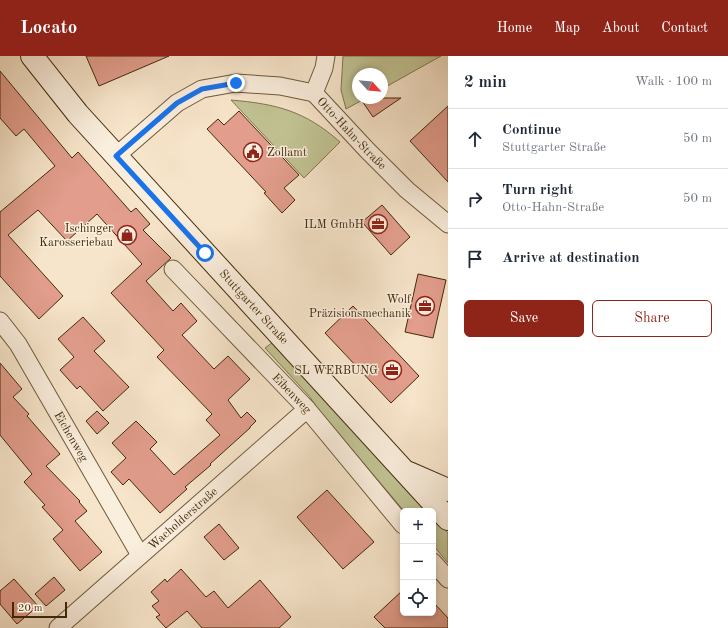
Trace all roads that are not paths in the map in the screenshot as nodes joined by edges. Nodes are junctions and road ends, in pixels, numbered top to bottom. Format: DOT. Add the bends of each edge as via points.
graph roads {
  1 [pos="32,56"];
  2 [pos="326,56"];
  3 [pos="314,92"];
  4 [pos="116,156"];
  5 [pos="448,224"];
  6 [pos="173,269"];
  7 [pos="0,320"];
  8 [pos="307,409"];
  9 [pos="404,471"];
  10 [pos="448,490"];
  11 [pos="448,519"];
  12 [pos="400,521"];
  13 [pos="140,555"];
  14 [pos="436,565"];
  15 [pos="448,579"];
  16 [pos="58,628"];
  1 -- 4 [label="main road, Stuttgarter Straße" via="78,114"];
  2 -- 3 [label="street"];
  3 -- 4 [label="street, Otto-Hahn-Straße" via="280,86 236,83 202,89 177,103"];
  3 -- 5 [label="street, Otto-Hahn-Straße" via="407,190"];
  4 -- 9 [label="main road, Stuttgarter Straße"];
  6 -- 8 [label="street, Eibenweg"];
  7 -- 13 [label="street, Eichenweg" via="18,344"];
  8 -- 12 [label="street, Eibenweg"];
  8 -- 13 [label="street, Wacholderstraße"];
  9 -- 10 [label="main road"];
  9 -- 11 [label="main road, Stuttgarter Straße"];
  13 -- 16 [label="street, Wacholderstraße"];
  14 -- 15 [label="street"];
}
